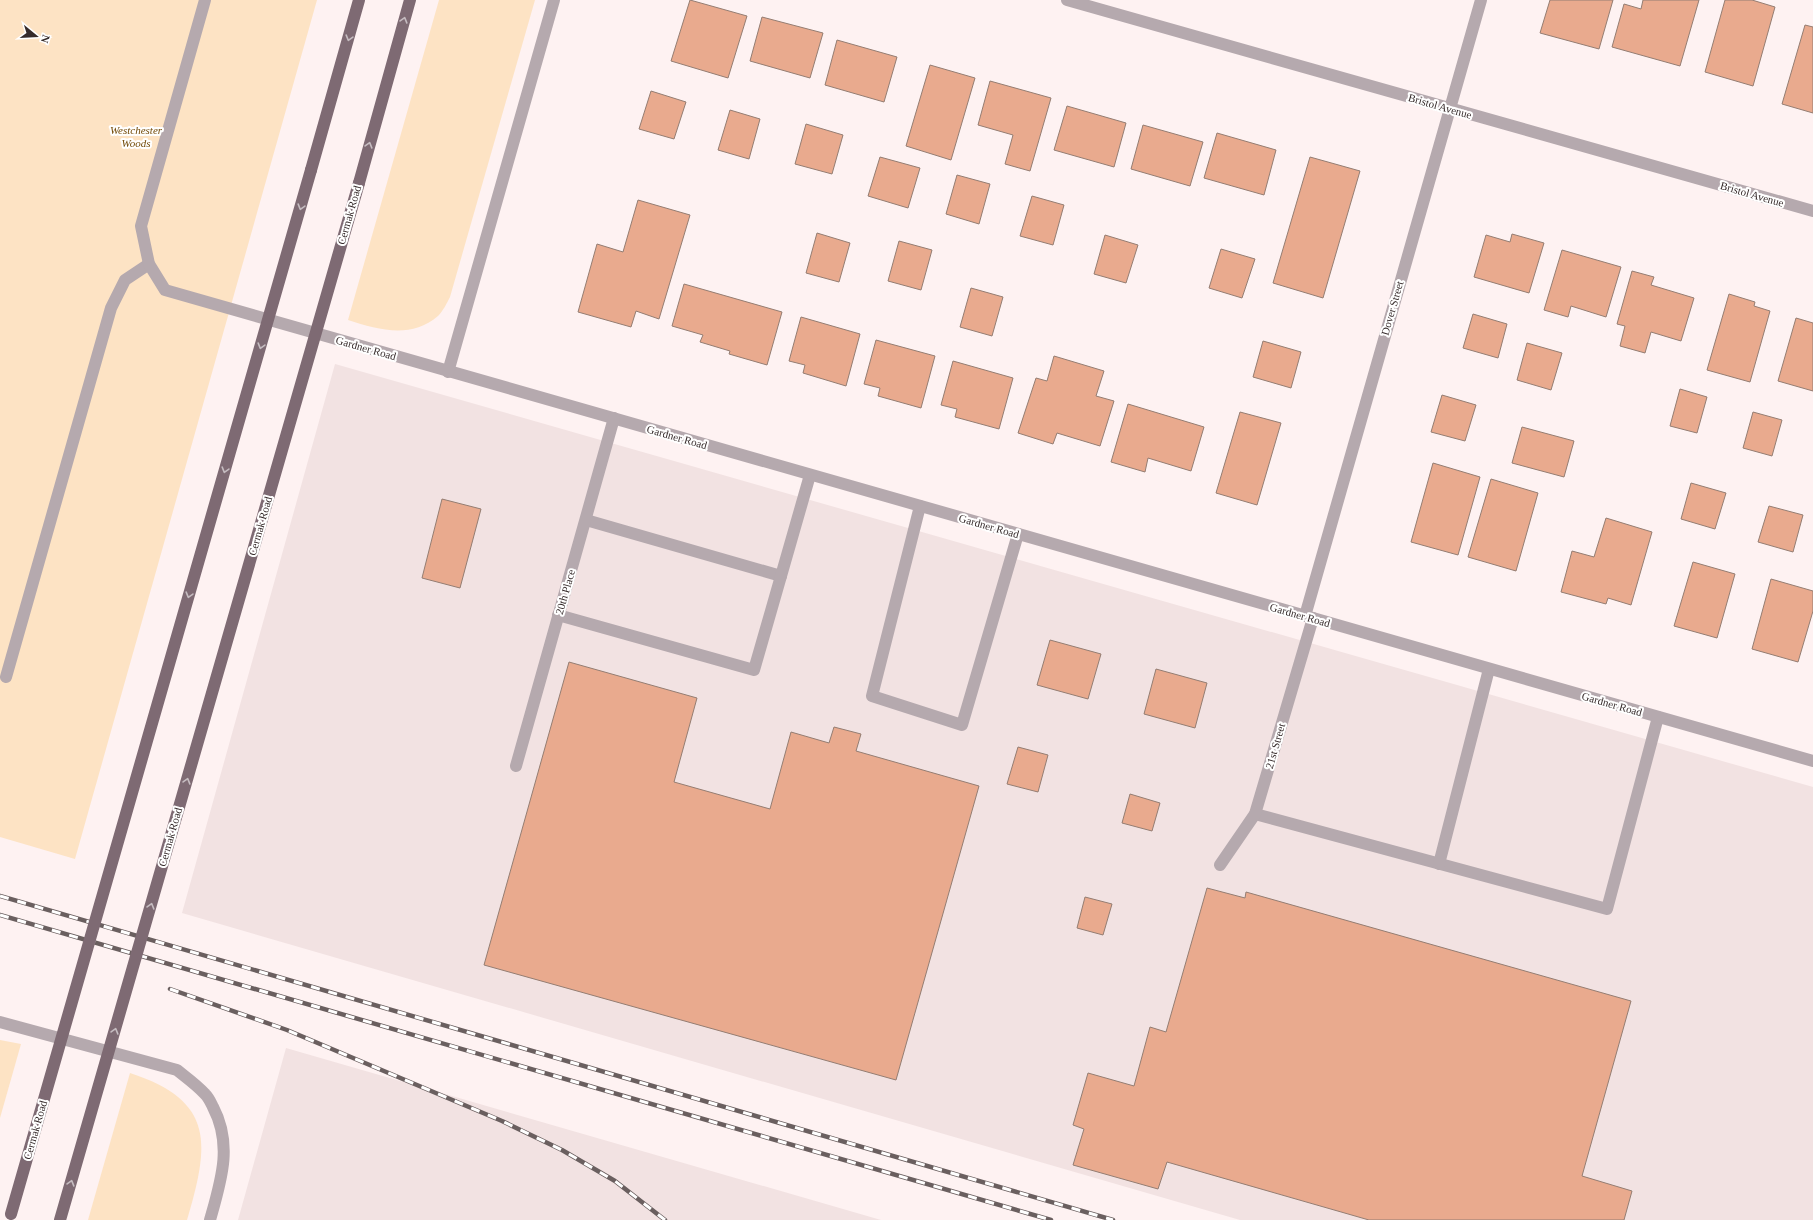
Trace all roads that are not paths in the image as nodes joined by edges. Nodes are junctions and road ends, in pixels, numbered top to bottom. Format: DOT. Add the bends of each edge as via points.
graph roads {
  1 [pos="205,0"];
  2 [pos="359,0"];
  3 [pos="410,0"];
  4 [pos="554,0"];
  5 [pos="1067,0"];
  6 [pos="1481,0"];
  7 [pos="1449,108"];
  8 [pos="1813,211"];
  9 [pos="149,264"];
  10 [pos="448,372"];
  11 [pos="614,418"];
  12 [pos="810,475"];
  13 [pos="920,506"];
  14 [pos="586,520"];
  15 [pos="1018,534"];
  16 [pos="781,576"];
  17 [pos="558,615"];
  18 [pos="1309,617"];
  19 [pos="1489,669"];
  20 [pos="6,677"];
  21 [pos="1658,717"];
  22 [pos="1813,761"];
  23 [pos="516,766"];
  24 [pos="1255,814"];
  25 [pos="1439,864"];
  26 [pos="1220,865"];
  27 [pos="0,1022"];
  28 [pos="10,1217"];
  29 [pos="60,1220"];
  30 [pos="210,1220"];
  1 -- 9 [label="street" via="141,226"];
  2 -- 28 [label="main road, Cermak Road, one-way, bridge"];
  29 -- 3 [label="main road, Cermak Road, one-way, bridge"];
  4 -- 10 [label="street"];
  5 -- 7 [label="street, Bristol Avenue"];
  6 -- 7 [label="street, Dover Street"];
  7 -- 8 [label="street, Bristol Avenue"];
  7 -- 18 [label="street, Dover Street"];
  9 -- 10 [label="street, Gardner Road" via="165,290"];
  9 -- 20 [label="street" via="126,280 111,308"];
  10 -- 11 [label="street, Gardner Road"];
  11 -- 12 [label="street, Gardner Road"];
  11 -- 14 [label="street, 20th Place"];
  12 -- 13 [label="street, Gardner Road"];
  12 -- 16 [label="street"];
  13 -- 15 [label="street, Gardner Road"];
  13 -- 15 [label="street" via="872,696 962,725"];
  14 -- 16 [label="street"];
  14 -- 17 [label="street, 20th Place"];
  15 -- 18 [label="street, Gardner Road"];
  16 -- 17 [label="street" via="754,670"];
  17 -- 23 [label="street, 20th Place"];
  18 -- 19 [label="street, Gardner Road"];
  18 -- 24 [label="street, 21st Street"];
  19 -- 21 [label="street, Gardner Road"];
  19 -- 25 [label="street"];
  21 -- 22 [label="street, Gardner Road"];
  21 -- 25 [label="street" via="1607,909"];
  24 -- 25 [label="street"];
  24 -- 26 [label="street, 21st Street"];
  27 -- 30 [label="street" via="177,1070 207,1095 223,1132 224,1156 220,1187"];
}
